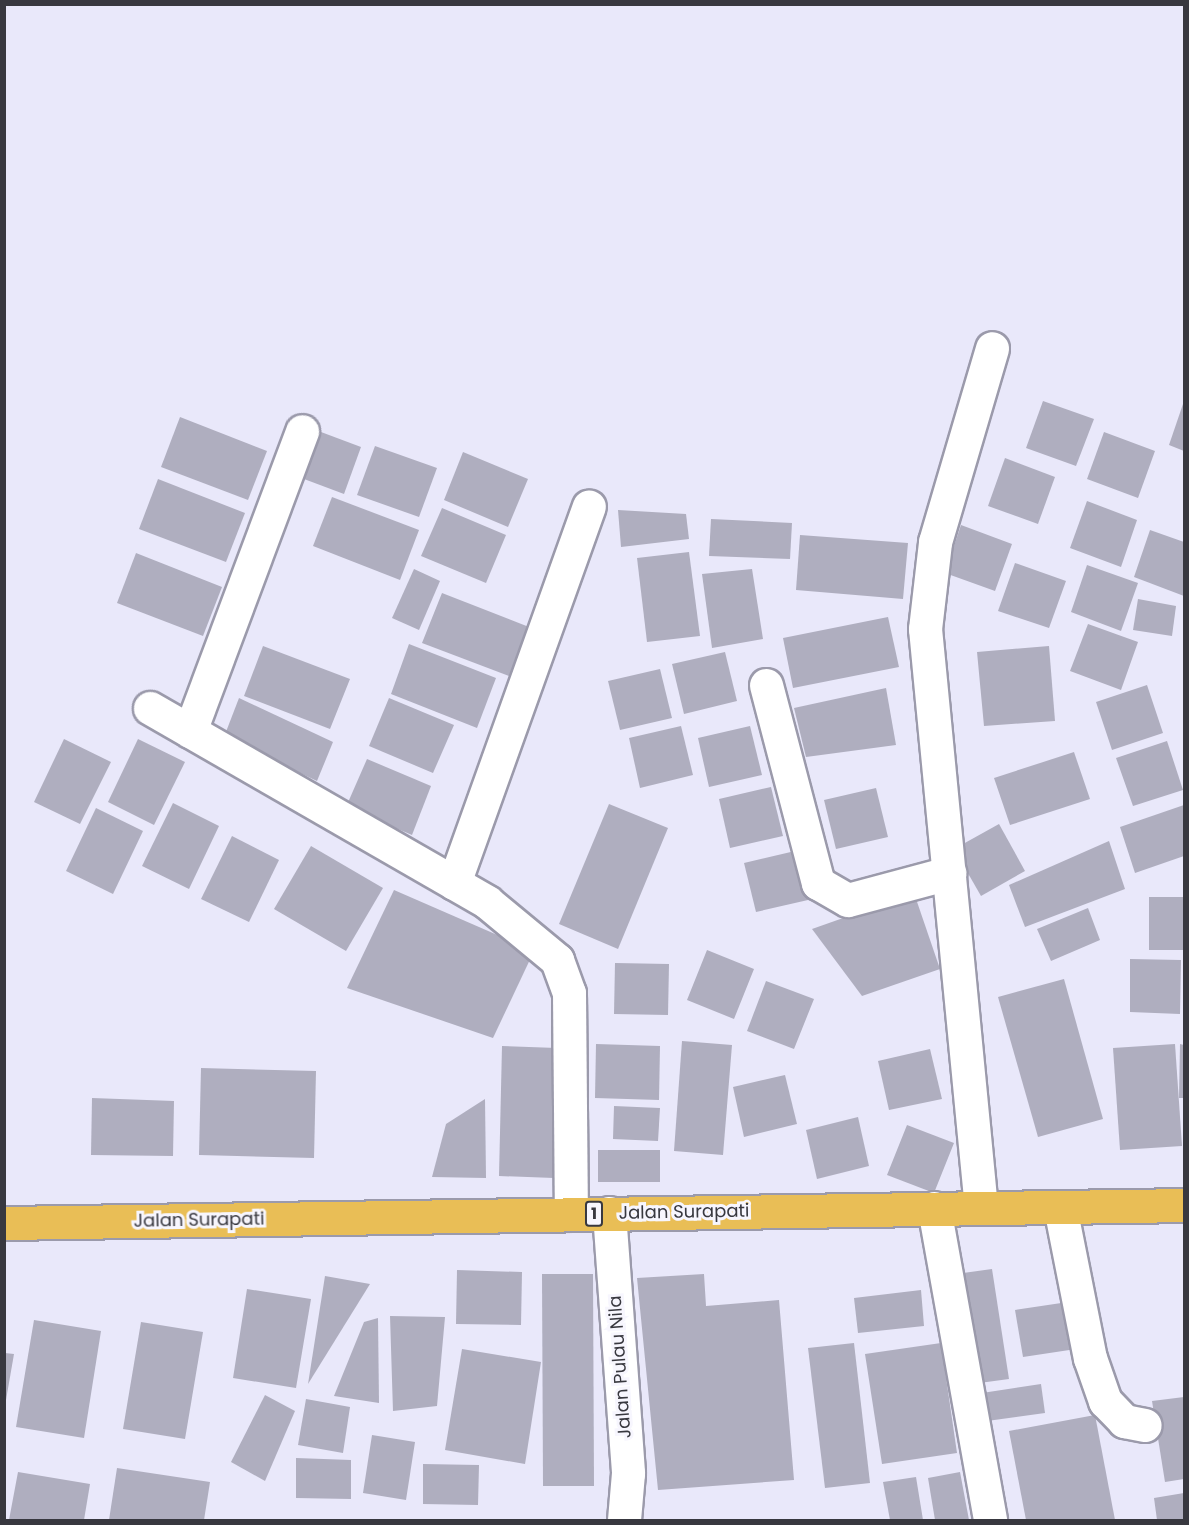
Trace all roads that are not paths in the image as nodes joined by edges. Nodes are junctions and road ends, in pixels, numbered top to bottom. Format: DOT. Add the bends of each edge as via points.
graph roads {
  1 [pos="992,348"];
  2 [pos="302,432"];
  3 [pos="589,506"];
  4 [pos="766,685"];
  5 [pos="150,708"];
  6 [pos="190,730"];
  7 [pos="949,873"];
  8 [pos="454,883"];
  9 [pos="1185,1205"];
  10 [pos="1060,1206"];
  11 [pos="934,1208"];
  12 [pos="981,1208"];
  13 [pos="609,1213"];
  14 [pos="571,1214"];
  15 [pos="4,1223"];
  16 [pos="1145,1425"];
  17 [pos="624,1521"];
  18 [pos="990,1521"];
  1 -- 7 [label="street" via="934,542 925,629"];
  2 -- 6 [label="street"];
  3 -- 8 [label="street"];
  4 -- 7 [label="street" via="818,883 848,900"];
  5 -- 6 [label="street"];
  6 -- 8 [label="street"];
  7 -- 12 [label="street"];
  8 -- 14 [label="street" via="549,952 569,993"];
  9 -- 10 [label="highway, Jalan Surapati / 1"];
  10 -- 12 [label="highway, Jalan Surapati / 1"];
  10 -- 16 [label="street" via="1090,1358 1105,1401 1124,1421"];
  11 -- 12 [label="highway, Jalan Surapati / 1"];
  11 -- 13 [label="highway, Jalan Surapati / 1"];
  11 -- 18 [label="street"];
  13 -- 14 [label="highway, Jalan Surapati / 1"];
  13 -- 17 [label="street, Jalan Pulau Nila" via="628,1473"];
  14 -- 15 [label="highway, Jalan Surapati / 1"];
}
